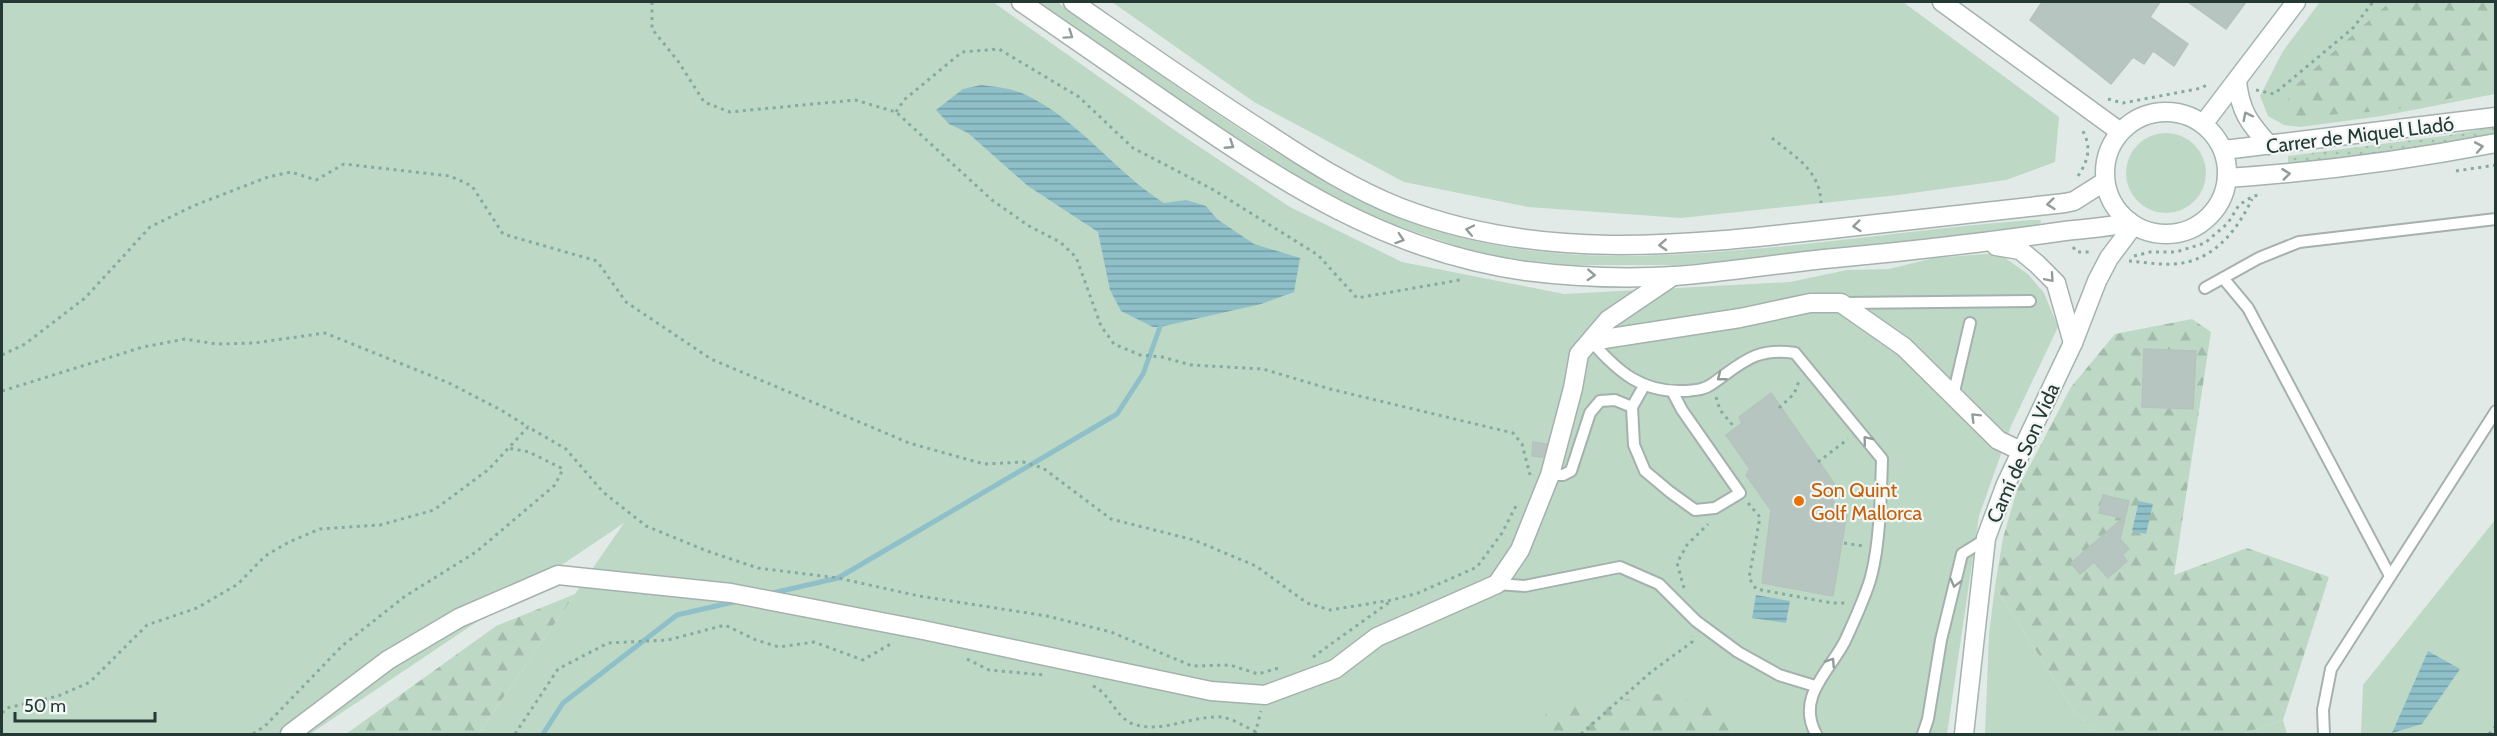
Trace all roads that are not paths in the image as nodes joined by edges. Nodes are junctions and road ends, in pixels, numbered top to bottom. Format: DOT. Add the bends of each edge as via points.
graph roads {
  1 [pos="1021,2"];
  2 [pos="1073,2"];
  3 [pos="1942,2"];
  4 [pos="2296,2"];
  5 [pos="2246,85"];
  6 [pos="2496,117"];
  7 [pos="2204,123"];
  8 [pos="2119,131"];
  9 [pos="2496,143"];
  10 [pos="2269,145"];
  11 [pos="2224,150"];
  12 [pos="2228,178"];
  13 [pos="2104,182"];
  14 [pos="2496,219"];
  15 [pos="2132,224"];
  16 [pos="1982,244"];
  17 [pos="1673,276"];
  18 [pos="2223,278"];
  19 [pos="2205,288"];
  20 [pos="2030,301"];
  21 [pos="1841,303"];
  22 [pos="1970,323"];
  23 [pos="1591,341"];
  24 [pos="2073,342"];
  25 [pos="1644,386"];
  26 [pos="1672,391"];
  27 [pos="1953,396"];
  28 [pos="1632,406"];
  29 [pos="2496,411"];
  30 [pos="2021,451"];
  31 [pos="1550,475"];
  32 [pos="1986,538"];
  33 [pos="2390,576"];
  34 [pos="1497,584"];
  35 [pos="1815,686"];
  36 [pos="290,735"];
  37 [pos="1816,735"];
  38 [pos="1923,735"];
  39 [pos="1964,735"];
  40 [pos="2324,735"];
  1 -- 17 [label="street, one-way" via="1292,185 1390,236 1455,257 1526,271"];
  13 -- 2 [label="street, one-way" via="2072,193 1744,238 1662,245 1530,241 1463,229 1400,208 1316,165"];
  3 -- 8 [label="street"];
  4 -- 5 [label="street"];
  5 -- 7 [label="street"];
  10 -- 5 [label="street, one-way" via="2247,120 2239,99"];
  6 -- 10 [label="street, Carrer de Miquel Lladó"];
  7 -- 8 [label="street" via="2176,111 2165,112 2145,114"];
  7 -- 11 [label="street"];
  8 -- 13 [label="street" via="2106,155"];
  12 -- 9 [label="street, Carrer de Miquel Lladó, one-way" via="2421,157"];
  10 -- 11 [label="street, Carrer de Miquel Lladó"];
  11 -- 12 [label="street"];
  12 -- 15 [label="street" via="2220,202 2204,222 2181,233 2157,234"];
  13 -- 15 [label="street" via="2114,207"];
  14 -- 18 [label="lane" via="2299,242"];
  15 -- 16 [label="street"];
  15 -- 24 [label="street, Camí de Son Vida" via="2112,255"];
  16 -- 17 [label="street"];
  16 -- 24 [label="street, one-way" via="2020,250 2056,283"];
  17 -- 23 [label="street" via="1608,320"];
  18 -- 19 [label="lane"];
  18 -- 33 [label="lane" via="2248,308"];
  20 -- 21 [label="lane"];
  21 -- 23 [label="street" via="1810,303"];
  21 -- 27 [label="street" via="1904,347"];
  22 -- 27 [label="lane"];
  23 -- 25 [label="lane" via="1614,367"];
  23 -- 31 [label="street" via="1579,354"];
  24 -- 30 [label="street, Camí de Son Vida"];
  25 -- 26 [label="lane"];
  25 -- 28 [label="lane"];
  26 -- 28 [label="lane" via="1740,493 1715,508 1695,510 1645,471 1634,444"];
  35 -- 26 [label="lane, one-way" via="1845,642 1871,577 1882,459 1795,353 1775,350 1755,355 1711,385 1699,390"];
  30 -- 27 [label="street, one-way" via="1998,440"];
  28 -- 31 [label="lane" via="1615,400 1600,401 1590,413 1571,471"];
  29 -- 33 [label="lane"];
  30 -- 32 [label="street, Camí de Son Vida"];
  31 -- 34 [label="street" via="1520,550"];
  32 -- 38 [label="lane, one-way" via="1962,554"];
  32 -- 39 [label="street, Camí de Son Vida"];
  33 -- 40 [label="lane" via="2331,669 2323,710"];
  34 -- 35 [label="lane" via="1525,586 1620,567 1659,584 1692,617 1738,652 1779,675"];
  34 -- 36 [label="street" via="1377,637 1335,669 1265,695 1211,691 731,593 558,575 459,618 388,660"];
  35 -- 37 [label="lane" via="1809,720"];
}
